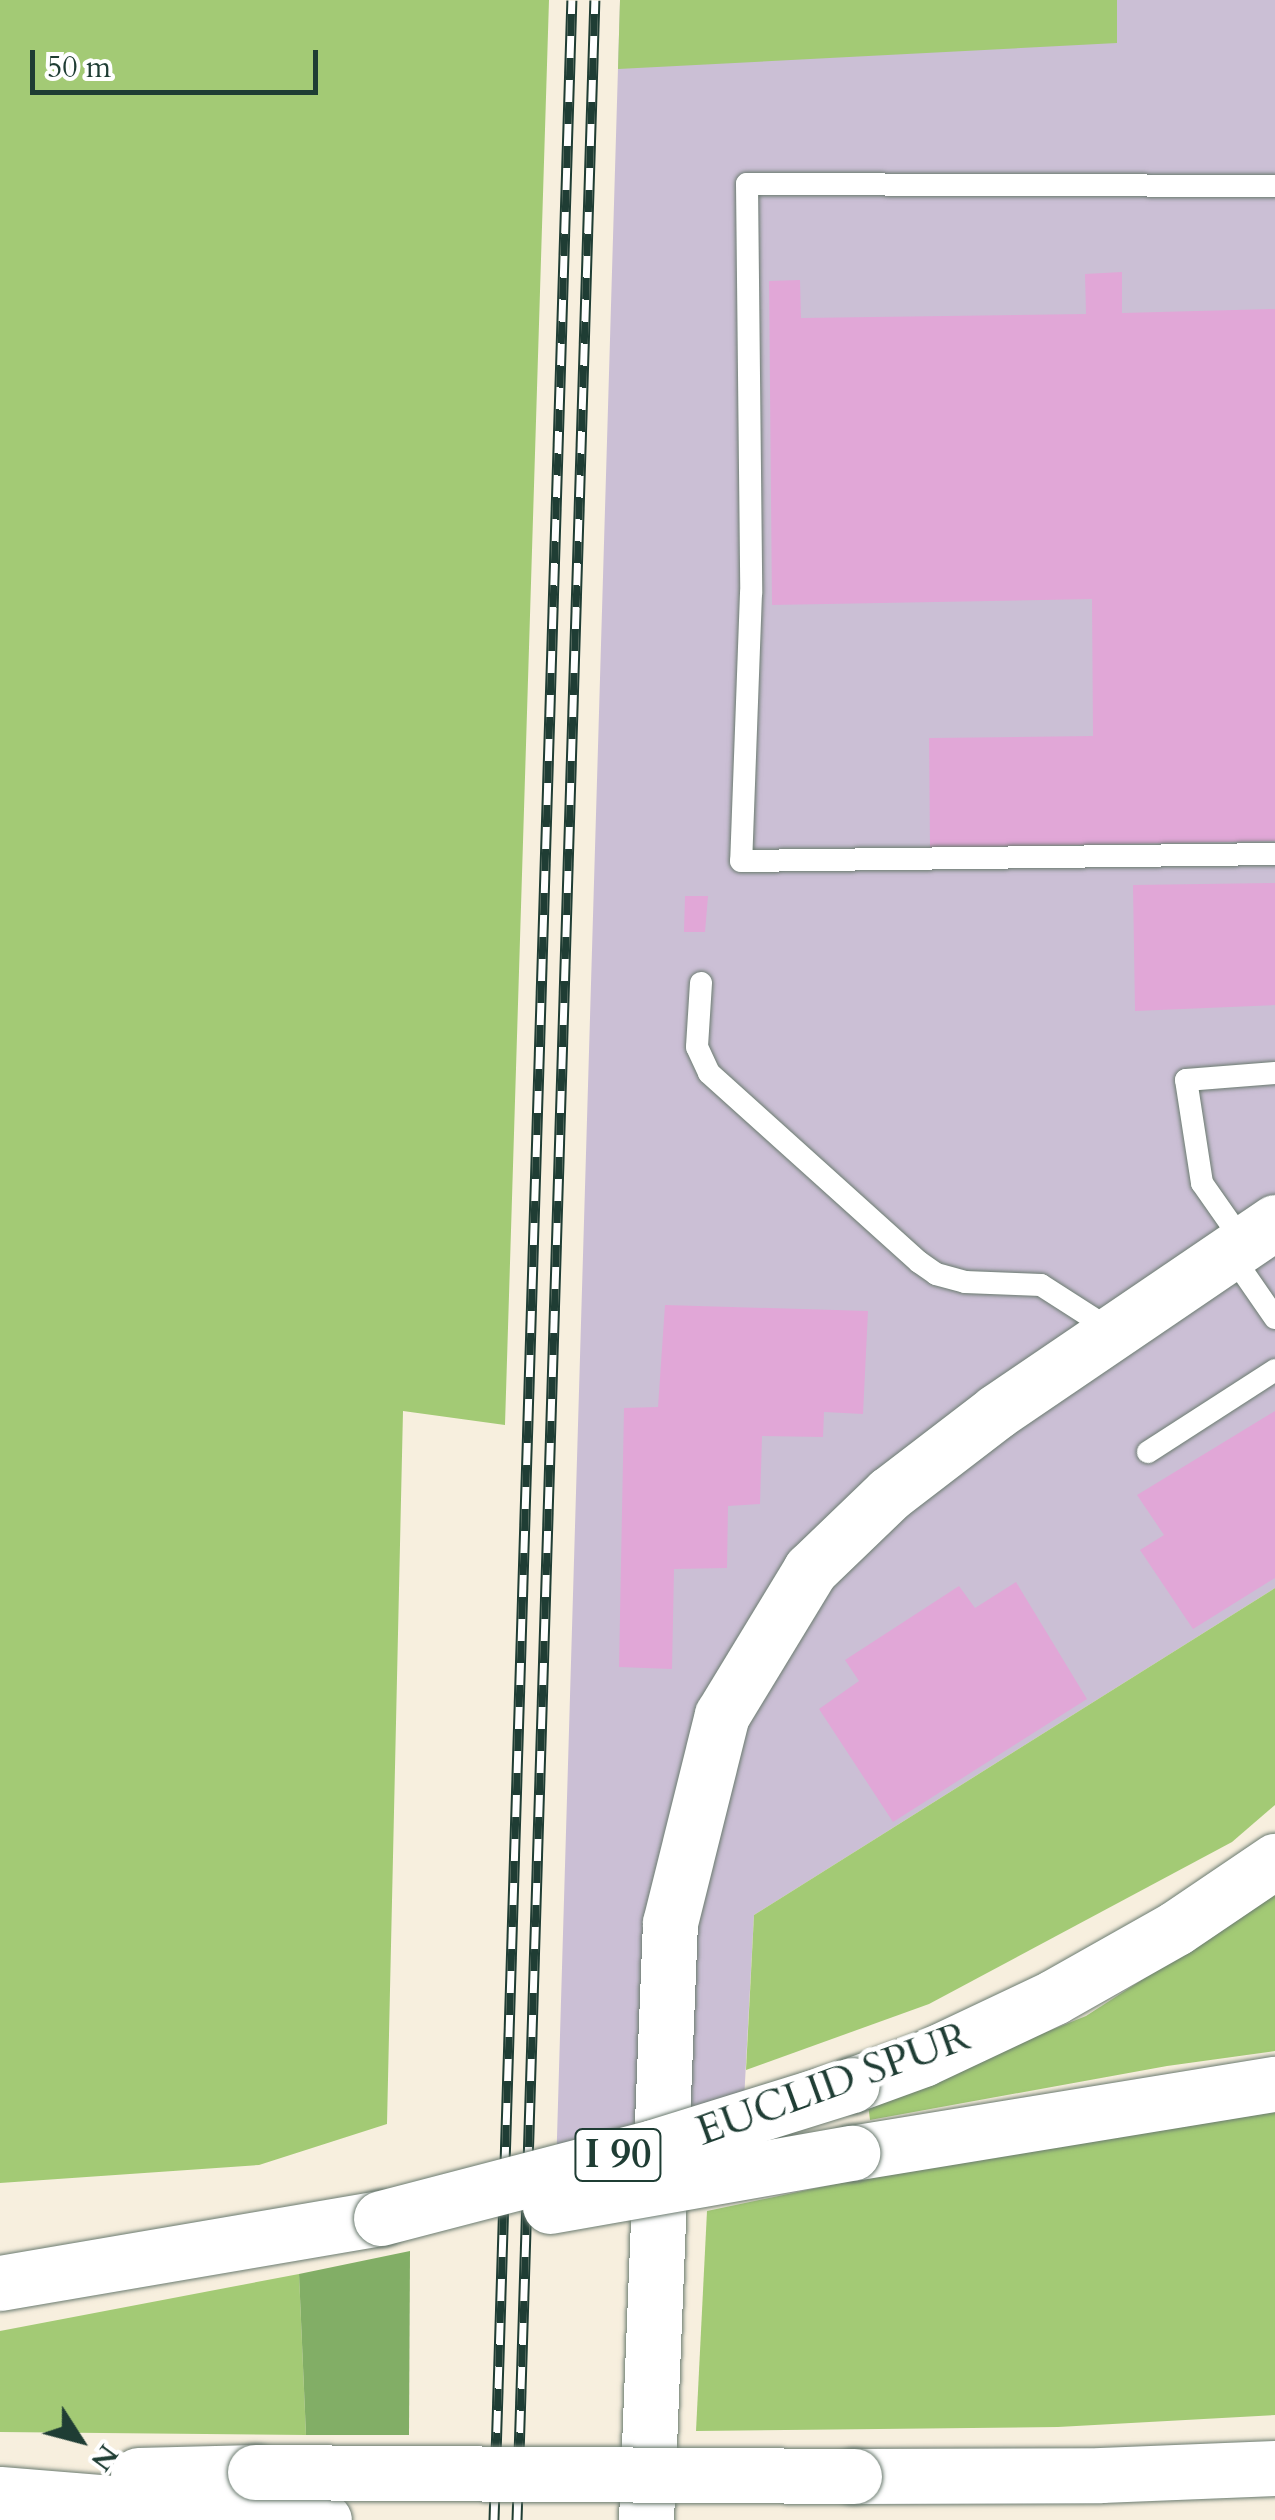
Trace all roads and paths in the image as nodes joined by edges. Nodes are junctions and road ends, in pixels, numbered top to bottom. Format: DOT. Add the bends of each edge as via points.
graph roads {
  1 [pos="1275,186"];
  2 [pos="1275,854"];
  3 [pos="701,982"];
  4 [pos="1275,1073"];
  5 [pos="1250,1239"];
  6 [pos="1275,1318"];
  7 [pos="1114,1332"];
  8 [pos="1275,1370"];
  9 [pos="1148,1452"];
  10 [pos="1275,1860"];
  11 [pos="1275,2084"];
  12 [pos="381,2218"];
  13 [pos="0,2284"];
  14 [pos="1275,2468"];
  15 [pos="0,2480"];
  16 [pos="0,2494"];
  17 [pos="257,2494"];
  18 [pos="324,2520"];
  19 [pos="646,2520"];
  1 -- 2 [label="lane" via="747,184 751,593 740,861"];
  3 -- 7 [label="lane" via="697,1047 709,1073 919,1262 965,1282 1041,1286"];
  4 -- 5 [label="lane" via="1186,1080 1202,1184"];
  5 -- 6 [label="lane"];
  5 -- 7 [label="main road"];
  7 -- 19 [label="main road" via="889,1494 810,1570 722,1715 670,1924"];
  8 -- 9 [label="lane"];
  10 -- 12 [label="main road, EUCLID SPUR / I 90, bridge" via="1176,1928 1054,1997 923,2059 653,2146"];
  11 -- 12 [label="main road, bridge" via="559,2205"];
  12 -- 13 [label="main road, EUCLID SPUR / I 90"];
  14 -- 17 [label="main road, bridge"];
  15 -- 17 [label="main road"];
  16 -- 17 [label="main road"];
  17 -- 18 [label="main road"];
}
